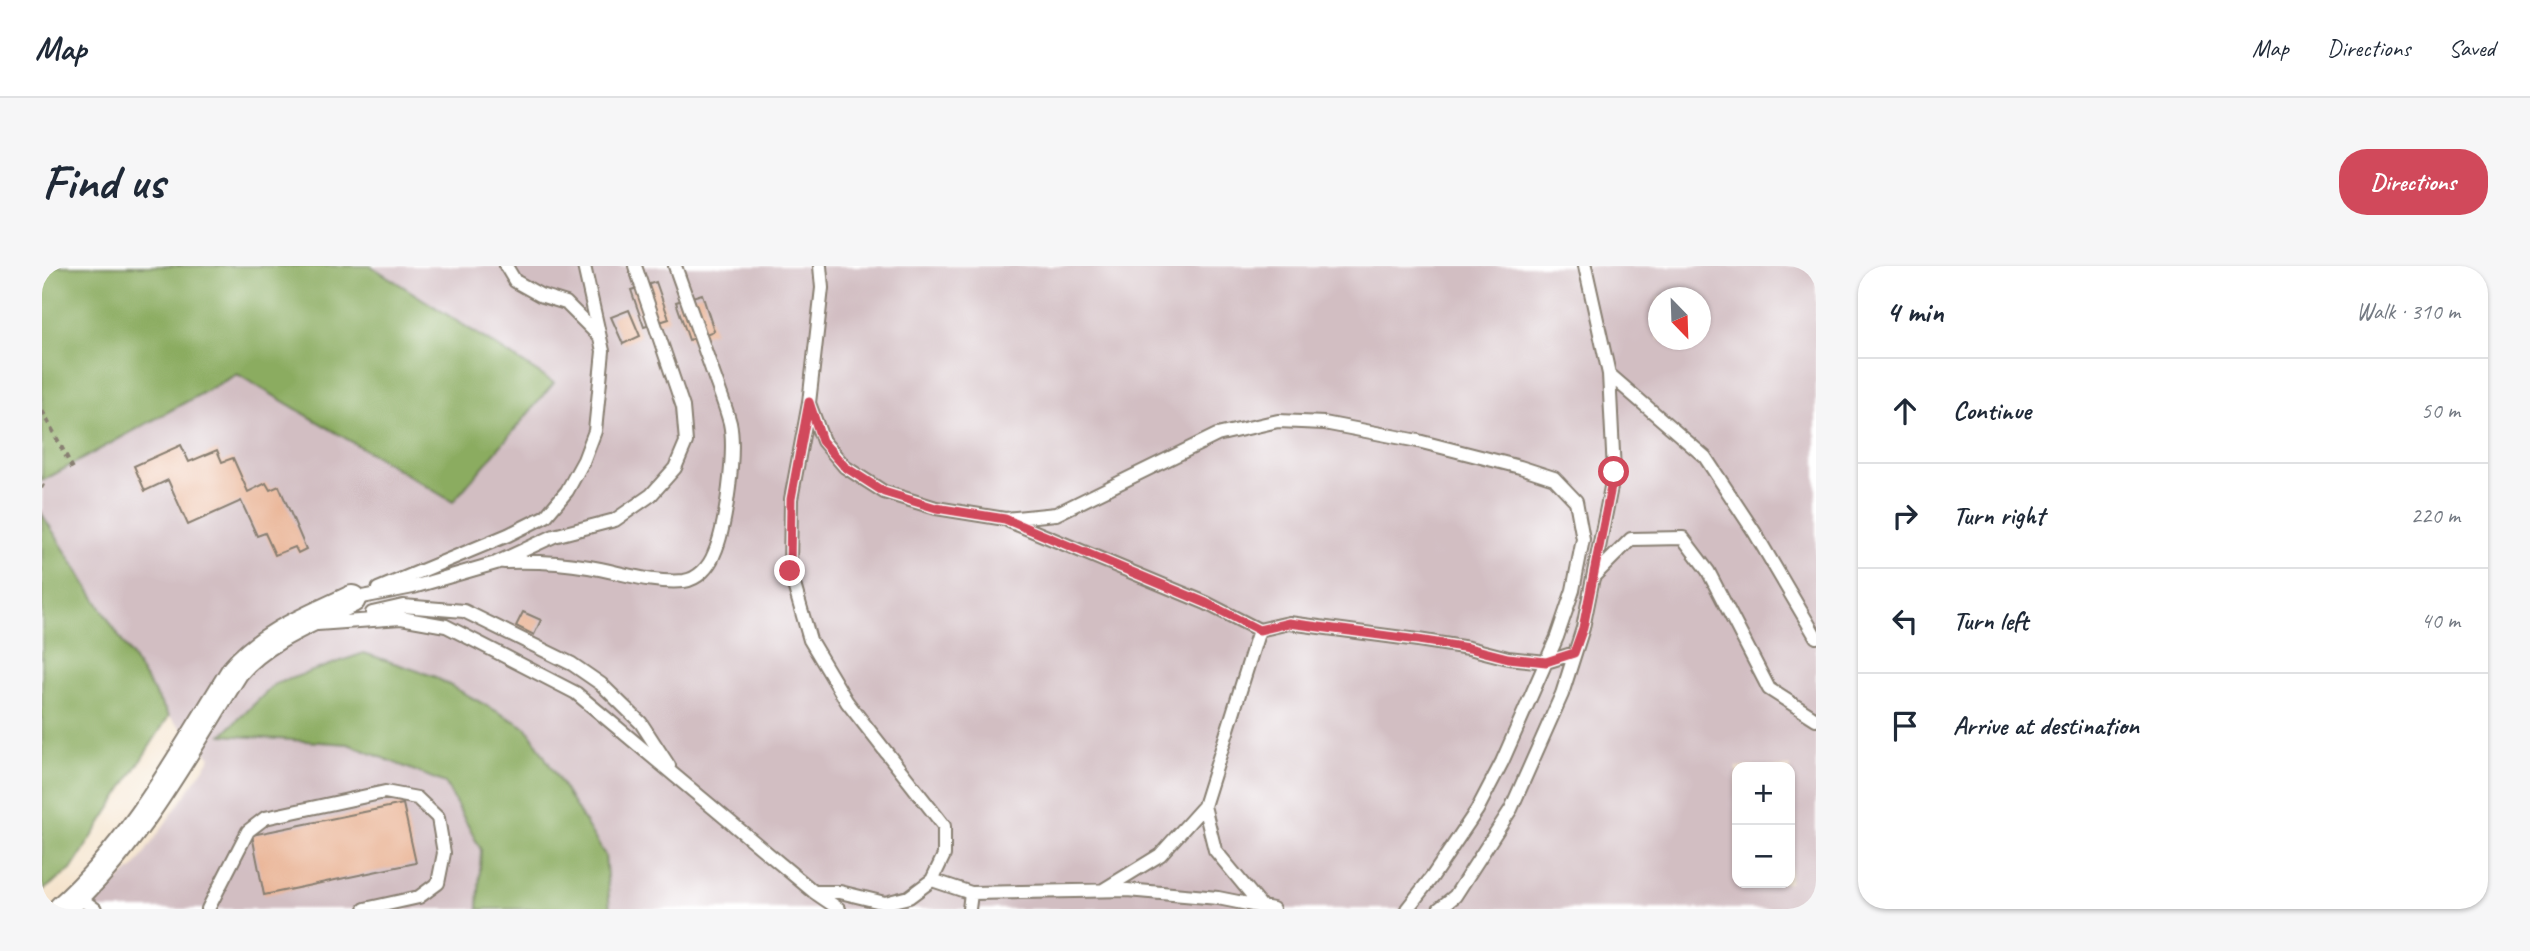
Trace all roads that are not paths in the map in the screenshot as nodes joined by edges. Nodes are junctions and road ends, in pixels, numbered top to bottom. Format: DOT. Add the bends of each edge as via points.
graph roads {
  1 [pos="506,266"];
  2 [pos="584,266"];
  3 [pos="635,266"];
  4 [pos="676,266"];
  5 [pos="820,266"];
  6 [pos="1584,266"];
  7 [pos="600,336"];
  8 [pos="1609,374"];
  9 [pos="809,402"];
  10 [pos="1005,519"];
  11 [pos="496,563"];
  12 [pos="1594,576"];
  13 [pos="352,599"];
  14 [pos="337,622"];
  15 [pos="293,628"];
  16 [pos="1259,630"];
  17 [pos="1816,638"];
  18 [pos="1574,653"];
  19 [pos="1546,662"];
  20 [pos="1816,719"];
  21 [pos="677,778"];
  22 [pos="1203,806"];
  23 [pos="932,880"];
  24 [pos="1100,891"];
  25 [pos="814,892"];
  26 [pos="971,893"];
  27 [pos="78,905"];
  28 [pos="1268,908"];
  29 [pos="208,909"];
  30 [pos="365,909"];
  31 [pos="839,909"];
  32 [pos="969,909"];
  33 [pos="1406,909"];
  34 [pos="1439,909"];
  1 -- 7 [label="lane" via="515,281 566,303"];
  2 -- 7 [label="lane"];
  3 -- 11 [label="lane" via="683,407 686,442 676,468 651,495 615,520 554,536"];
  4 -- 11 [label="lane" via="723,400 733,450 721,535 708,565 694,578 662,581 534,561"];
  5 -- 9 [label="lane" via="822,288"];
  6 -- 8 [label="lane"];
  7 -- 13 [label="lane" via="603,366 595,431 567,491 546,516"];
  8 -- 12 [label="lane" via="1614,472"];
  8 -- 17 [label="lane" via="1705,457"];
  9 -- 10 [label="lane" via="822,441 845,467 884,492 936,508"];
  9 -- 23 [label="lane" via="791,499 790,571 810,639 847,702 944,826 944,855"];
  10 -- 16 [label="lane" via="1206,603"];
  10 -- 19 [label="lane" via="1056,514 1217,435 1278,421 1324,423 1520,467 1554,478 1576,501 1583,539 1573,590"];
  11 -- 13 [label="lane"];
  12 -- 18 [label="lane"];
  12 -- 20 [label="lane" via="1631,539 1683,538 1708,571 1769,689"];
  13 -- 15 [label="street"];
  14 -- 15 [label="lane"];
  14 -- 21 [label="lane" via="401,618 446,626 576,693"];
  14 -- 21 [label="lane" via="403,606 464,611 572,664 601,684 641,723"];
  15 -- 27 [label="street" via="255,650 241,664 127,840"];
  16 -- 19 [label="lane" via="1289,623"];
  16 -- 22 [label="lane"];
  18 -- 19 [label="lane"];
  18 -- 34 [label="lane" via="1562,694 1511,808 1455,896"];
  19 -- 33 [label="lane" via="1476,810"];
  21 -- 25 [label="lane"];
  22 -- 24 [label="lane" via="1160,855"];
  22 -- 28 [label="lane" via="1215,850"];
  23 -- 25 [label="lane" via="909,897 885,903 840,892"];
  23 -- 26 [label="lane"];
  24 -- 26 [label="lane"];
  24 -- 28 [label="lane" via="1218,898"];
  25 -- 31 [label="lane"];
  26 -- 32 [label="lane"];
  29 -- 30 [label="lane" via="248,831 265,818 385,792 417,798 438,818 444,853 438,883 419,897"];
}
